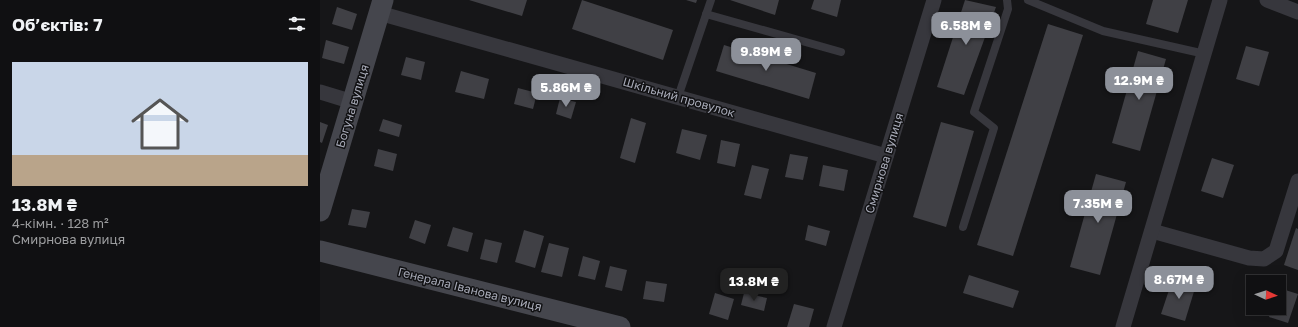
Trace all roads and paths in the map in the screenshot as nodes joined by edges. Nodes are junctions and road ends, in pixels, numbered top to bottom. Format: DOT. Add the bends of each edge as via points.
graph roads {
  1 [pos="711,0"];
  2 [pos="934,0"];
  3 [pos="1007,0"];
  4 [pos="1028,0"];
  5 [pos="1220,0"];
  6 [pos="1267,0"];
  7 [pos="381,6"];
  8 [pos="1298,12"];
  9 [pos="706,14"];
  10 [pos="841,52"];
  11 [pos="1204,54"];
  12 [pos="320,92"];
  13 [pos="678,97"];
  14 [pos="353,102"];
  15 [pos="886,156"];
  16 [pos="1298,181"];
  17 [pos="320,212"];
  18 [pos="963,228"];
  19 [pos="1152,231"];
  20 [pos="320,251"];
  21 [pos="620,327"];
  22 [pos="834,327"];
  23 [pos="1123,327"];
  1 -- 9 [label="lane"];
  2 -- 15 [label="street, Смирнова вулиця"];
  3 -- 18 [label="lane" via="1008,9 974,112 994,128"];
  4 -- 11 [label="lane" via="1103,31"];
  5 -- 11 [label="street"];
  6 -- 8 [label="street"];
  7 -- 13 [label="street, Шкільний провулок"];
  7 -- 14 [label="street, Богуна вулиця"];
  9 -- 10 [label="lane"];
  9 -- 13 [label="lane"];
  11 -- 19 [label="street"];
  12 -- 14 [label="street"];
  13 -- 15 [label="street, Шкільний провулок"];
  14 -- 17 [label="street, Богуна вулиця"];
  15 -- 22 [label="street, Смирнова вулиця"];
  16 -- 19 [label="street" via="1276,252 1264,259 1249,258"];
  19 -- 23 [label="street"];
  20 -- 21 [label="street, Генерала Іванова вулиця"];
}
